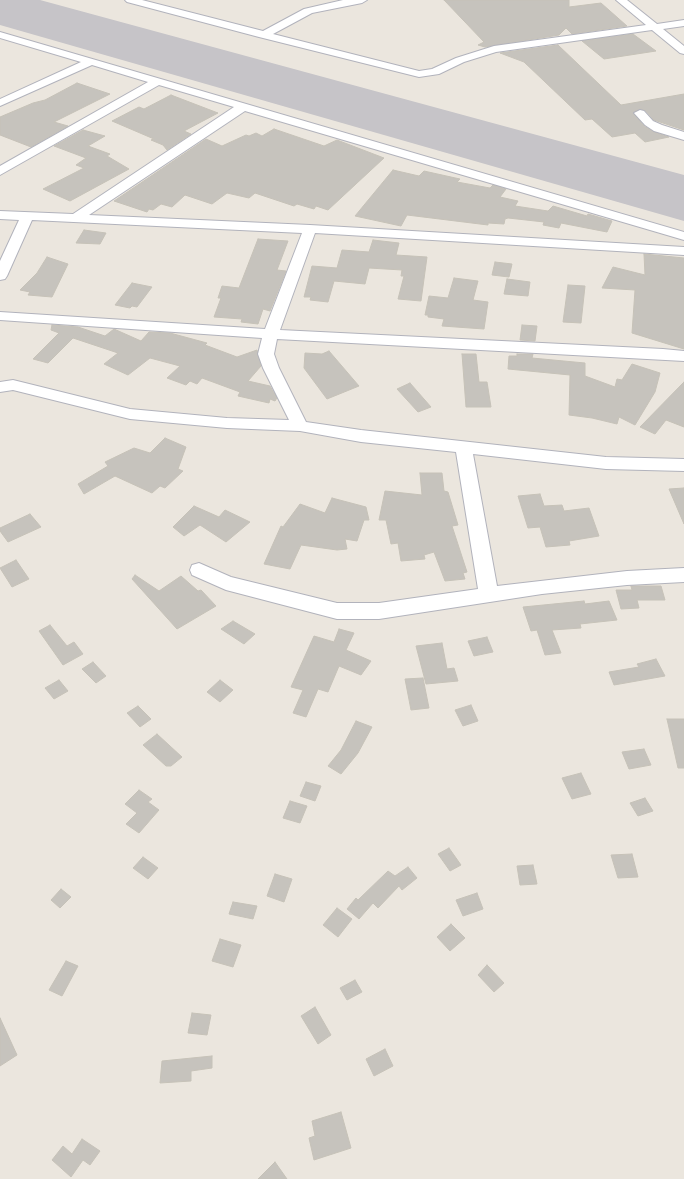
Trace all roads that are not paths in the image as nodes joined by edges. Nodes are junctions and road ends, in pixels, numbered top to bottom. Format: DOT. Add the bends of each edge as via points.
graph roads {
  1 [pos="130,0"];
  2 [pos="170,0"];
  3 [pos="362,0"];
  4 [pos="621,0"];
  5 [pos="635,0"];
  6 [pos="327,2"];
  7 [pos="157,7"];
  8 [pos="684,23"];
  9 [pos="668,26"];
  10 [pos="656,27"];
  11 [pos="263,34"];
  12 [pos="2,38"];
  13 [pos="684,38"];
  14 [pos="684,50"];
  15 [pos="90,62"];
  16 [pos="158,81"];
  17 [pos="0,103"];
  18 [pos="244,106"];
  19 [pos="640,113"];
  20 [pos="684,136"];
  21 [pos="0,171"];
  22 [pos="0,215"];
  23 [pos="27,217"];
  24 [pos="76,218"];
  25 [pos="310,229"];
  26 [pos="684,236"];
  27 [pos="684,251"];
  28 [pos="0,276"];
  29 [pos="0,316"];
  30 [pos="271,334"];
  31 [pos="684,356"];
  32 [pos="0,387"];
  33 [pos="300,426"];
  34 [pos="464,448"];
  35 [pos="684,465"];
  36 [pos="199,570"];
  37 [pos="684,575"];
  38 [pos="489,595"];
  1 -- 7 [label="street"];
  2 -- 7 [label="street"];
  3 -- 6 [label="street"];
  4 -- 10 [label="street"];
  5 -- 9 [label="street"];
  6 -- 11 [label="street"];
  7 -- 11 [label="street"];
  8 -- 9 [label="street"];
  9 -- 10 [label="street"];
  9 -- 13 [label="street"];
  10 -- 11 [label="street" via="494,49 460,60 435,72 419,74"];
  10 -- 14 [label="street"];
  12 -- 15 [label="street"];
  15 -- 16 [label="street"];
  15 -- 17 [label="street"];
  16 -- 18 [label="street"];
  16 -- 21 [label="street"];
  18 -- 24 [label="street"];
  18 -- 26 [label="street"];
  19 -- 20 [label="street" via="646,121 658,128"];
  22 -- 23 [label="street"];
  23 -- 24 [label="street"];
  23 -- 28 [label="street"];
  24 -- 25 [label="street"];
  25 -- 27 [label="street"];
  25 -- 30 [label="street"];
  29 -- 30 [label="street"];
  30 -- 31 [label="street"];
  30 -- 33 [label="street" via="266,354"];
  32 -- 33 [label="street" via="13,386 130,414 227,423"];
  33 -- 34 [label="street"];
  34 -- 35 [label="street" via="606,463"];
  34 -- 38 [label="street"];
  36 -- 38 [label="street" via="226,583 337,611 379,611"];
  37 -- 38 [label="street" via="565,584"];
}
